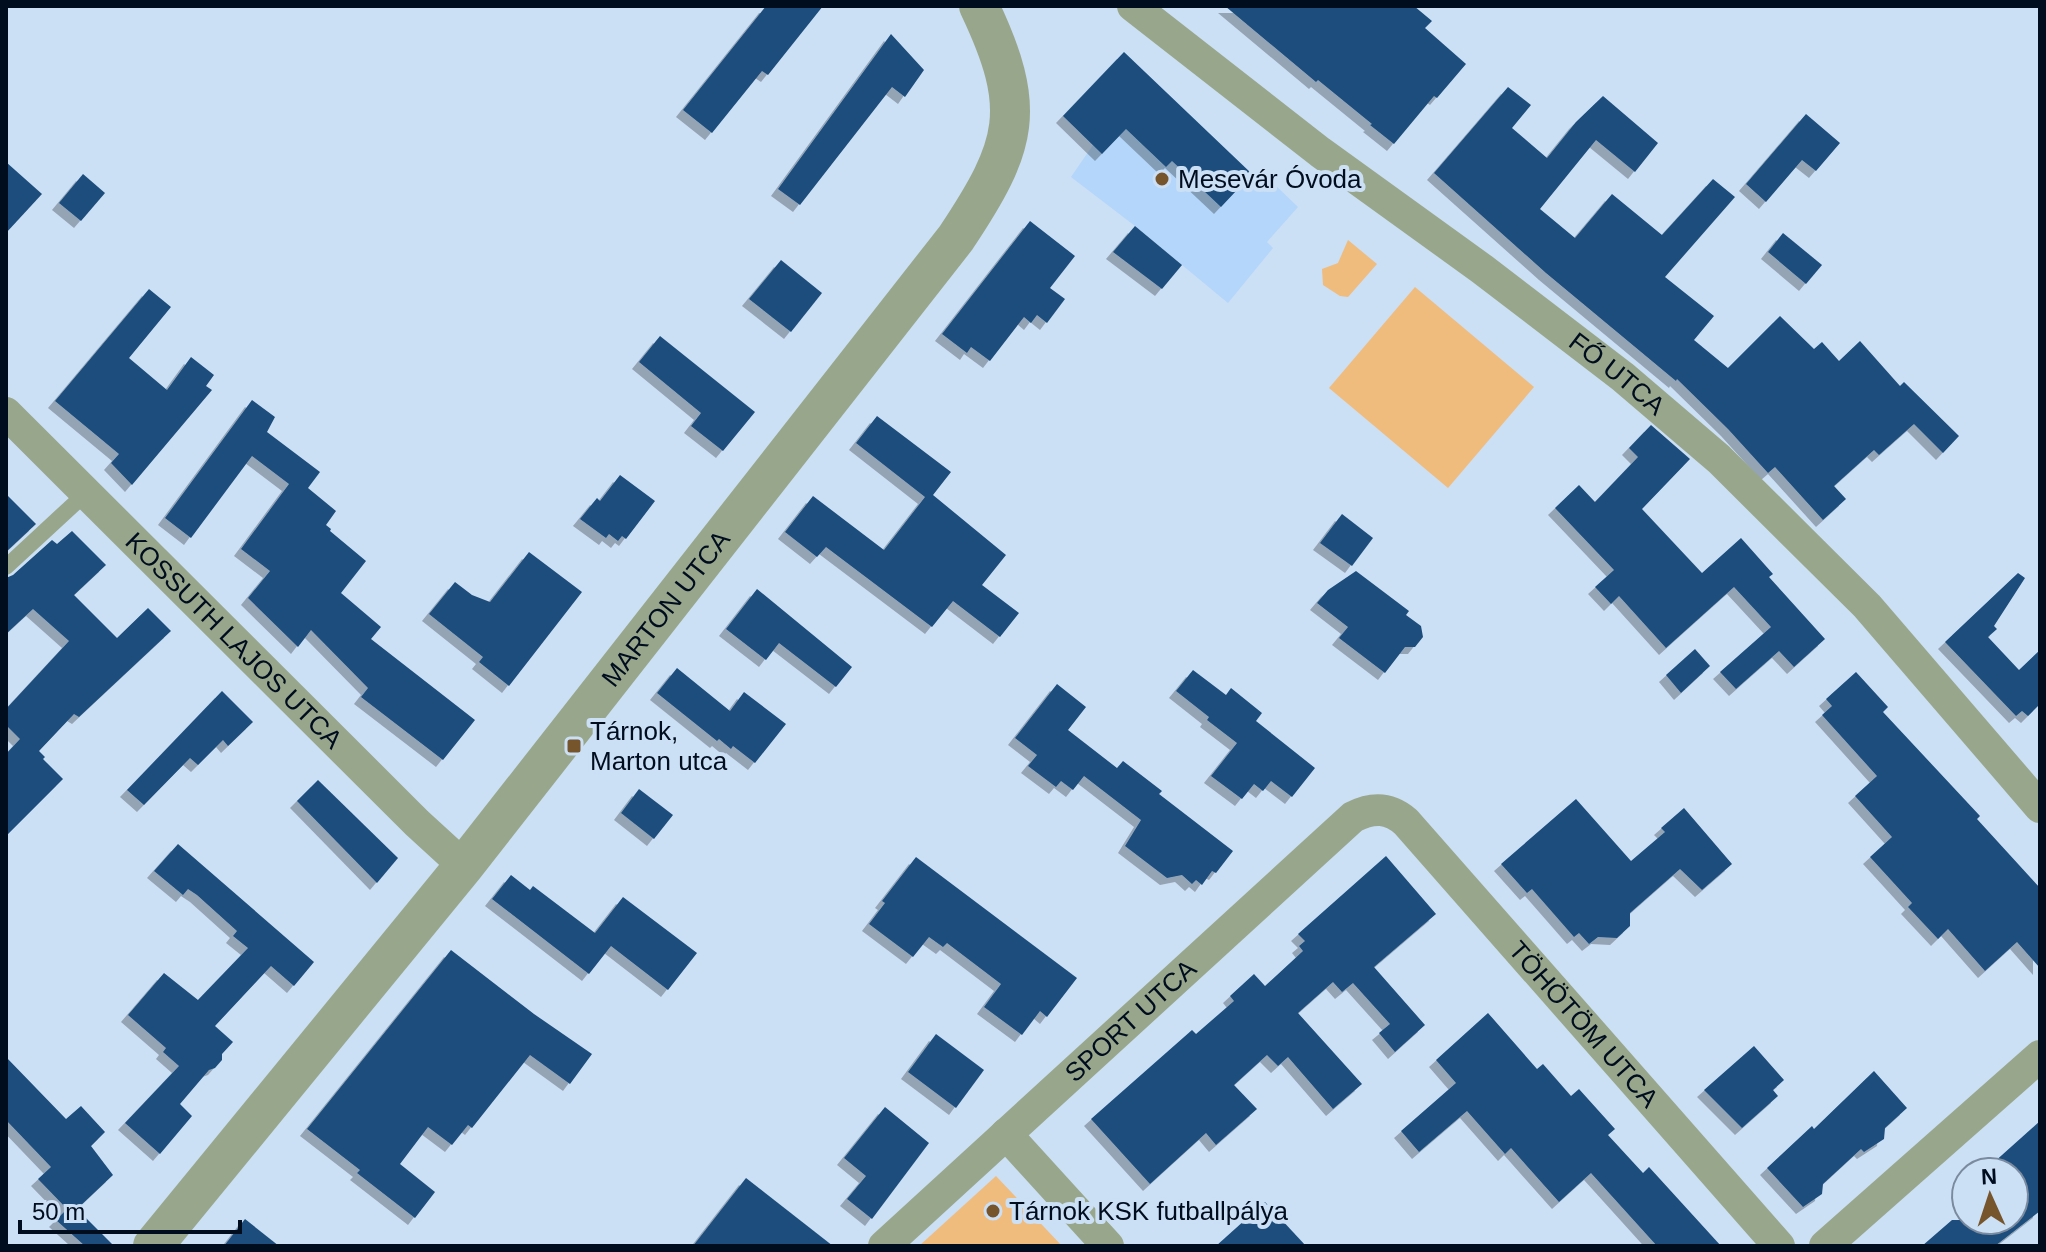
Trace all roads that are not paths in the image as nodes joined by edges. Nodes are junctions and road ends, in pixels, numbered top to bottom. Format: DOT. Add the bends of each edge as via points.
graph roads {
  1 [pos="979,6"];
  2 [pos="1133,6"];
  3 [pos="6,413"];
  4 [pos="86,493"];
  5 [pos="6,567"];
  6 [pos="2040,807"];
  7 [pos="1383,809"];
  8 [pos="464,866"];
  9 [pos="2040,1056"];
  10 [pos="1006,1134"];
  11 [pos="1843,1241"];
  12 [pos="153,1246"];
  13 [pos="884,1246"];
  14 [pos="1108,1246"];
  15 [pos="1779,1246"];
  1 -- 8 [label="street, MARTON UTCA" via="1000,49 1010,87 1011,125 986,193"];
  2 -- 6 [label="street, FŐ UTCA" via="1623,377 1719,459 1867,606"];
  3 -- 4 [label="street, KOSSUTH LAJOS UTCA"];
  4 -- 5 [label="lane"];
  4 -- 8 [label="street, KOSSUTH LAJOS UTCA"];
  7 -- 10 [label="street, SPORT UTCA" via="1353,817"];
  7 -- 15 [label="street, TÖHÖTÖM UTCA" via="1406,822"];
  8 -- 12 [label="street, MARTON UTCA"];
  9 -- 11 [label="street"];
  10 -- 13 [label="street, SPORT UTCA"];
  10 -- 14 [label="street"];
}
